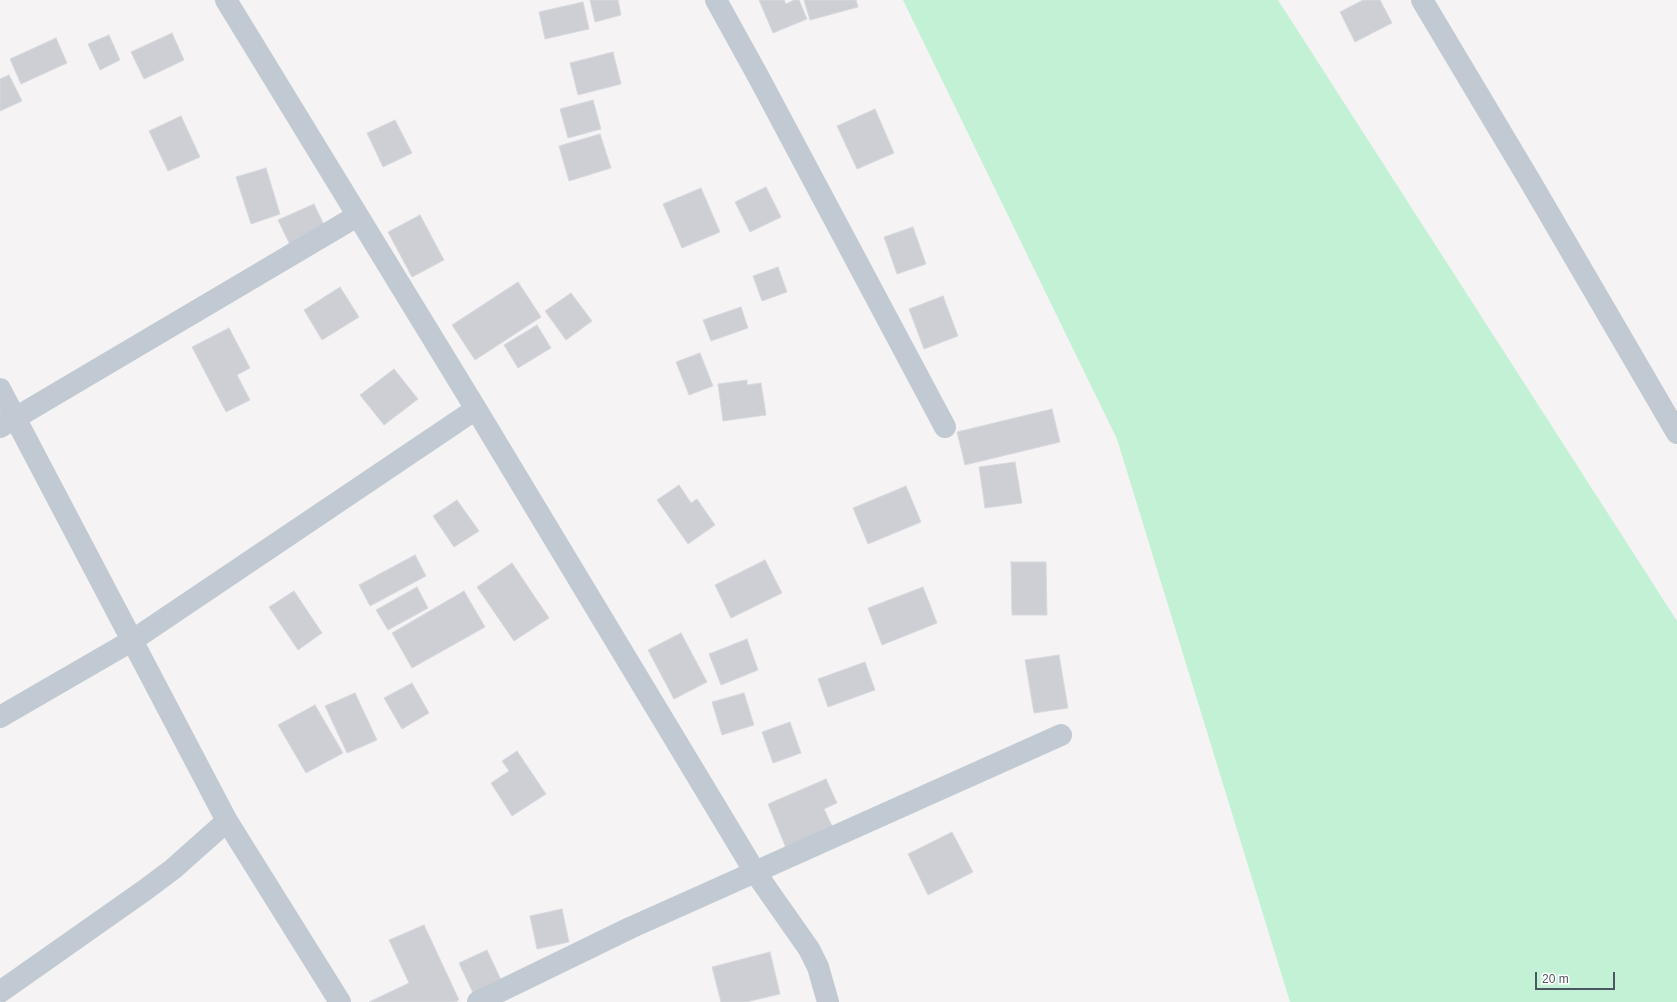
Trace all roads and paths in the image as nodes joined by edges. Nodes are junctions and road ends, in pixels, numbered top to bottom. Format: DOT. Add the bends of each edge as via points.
graph roads {
  1 [pos="226,0"];
  2 [pos="716,0"];
  3 [pos="1422,0"];
  4 [pos="357,216"];
  5 [pos="0,389"];
  6 [pos="476,409"];
  7 [pos="8,422"];
  8 [pos="945,427"];
  9 [pos="1677,433"];
  10 [pos="132,640"];
  11 [pos="0,717"];
  12 [pos="1062,735"];
  13 [pos="227,821"];
  14 [pos="755,872"];
  15 [pos="0,992"];
  16 [pos="340,1002"];
  17 [pos="478,1002"];
  18 [pos="828,1002"];
  1 -- 4 [label="street"];
  2 -- 8 [label="street"];
  3 -- 9 [label="street"];
  4 -- 6 [label="street"];
  4 -- 7 [label="street"];
  5 -- 7 [label="street"];
  6 -- 10 [label="street"];
  6 -- 14 [label="street"];
  7 -- 10 [label="street"];
  10 -- 11 [label="street"];
  10 -- 13 [label="street"];
  12 -- 14 [label="street"];
  13 -- 15 [label="street" via="151,886"];
  13 -- 16 [label="street"];
  14 -- 17 [label="street" via="630,928"];
  14 -- 18 [label="street" via="809,949 818,967"];
}
